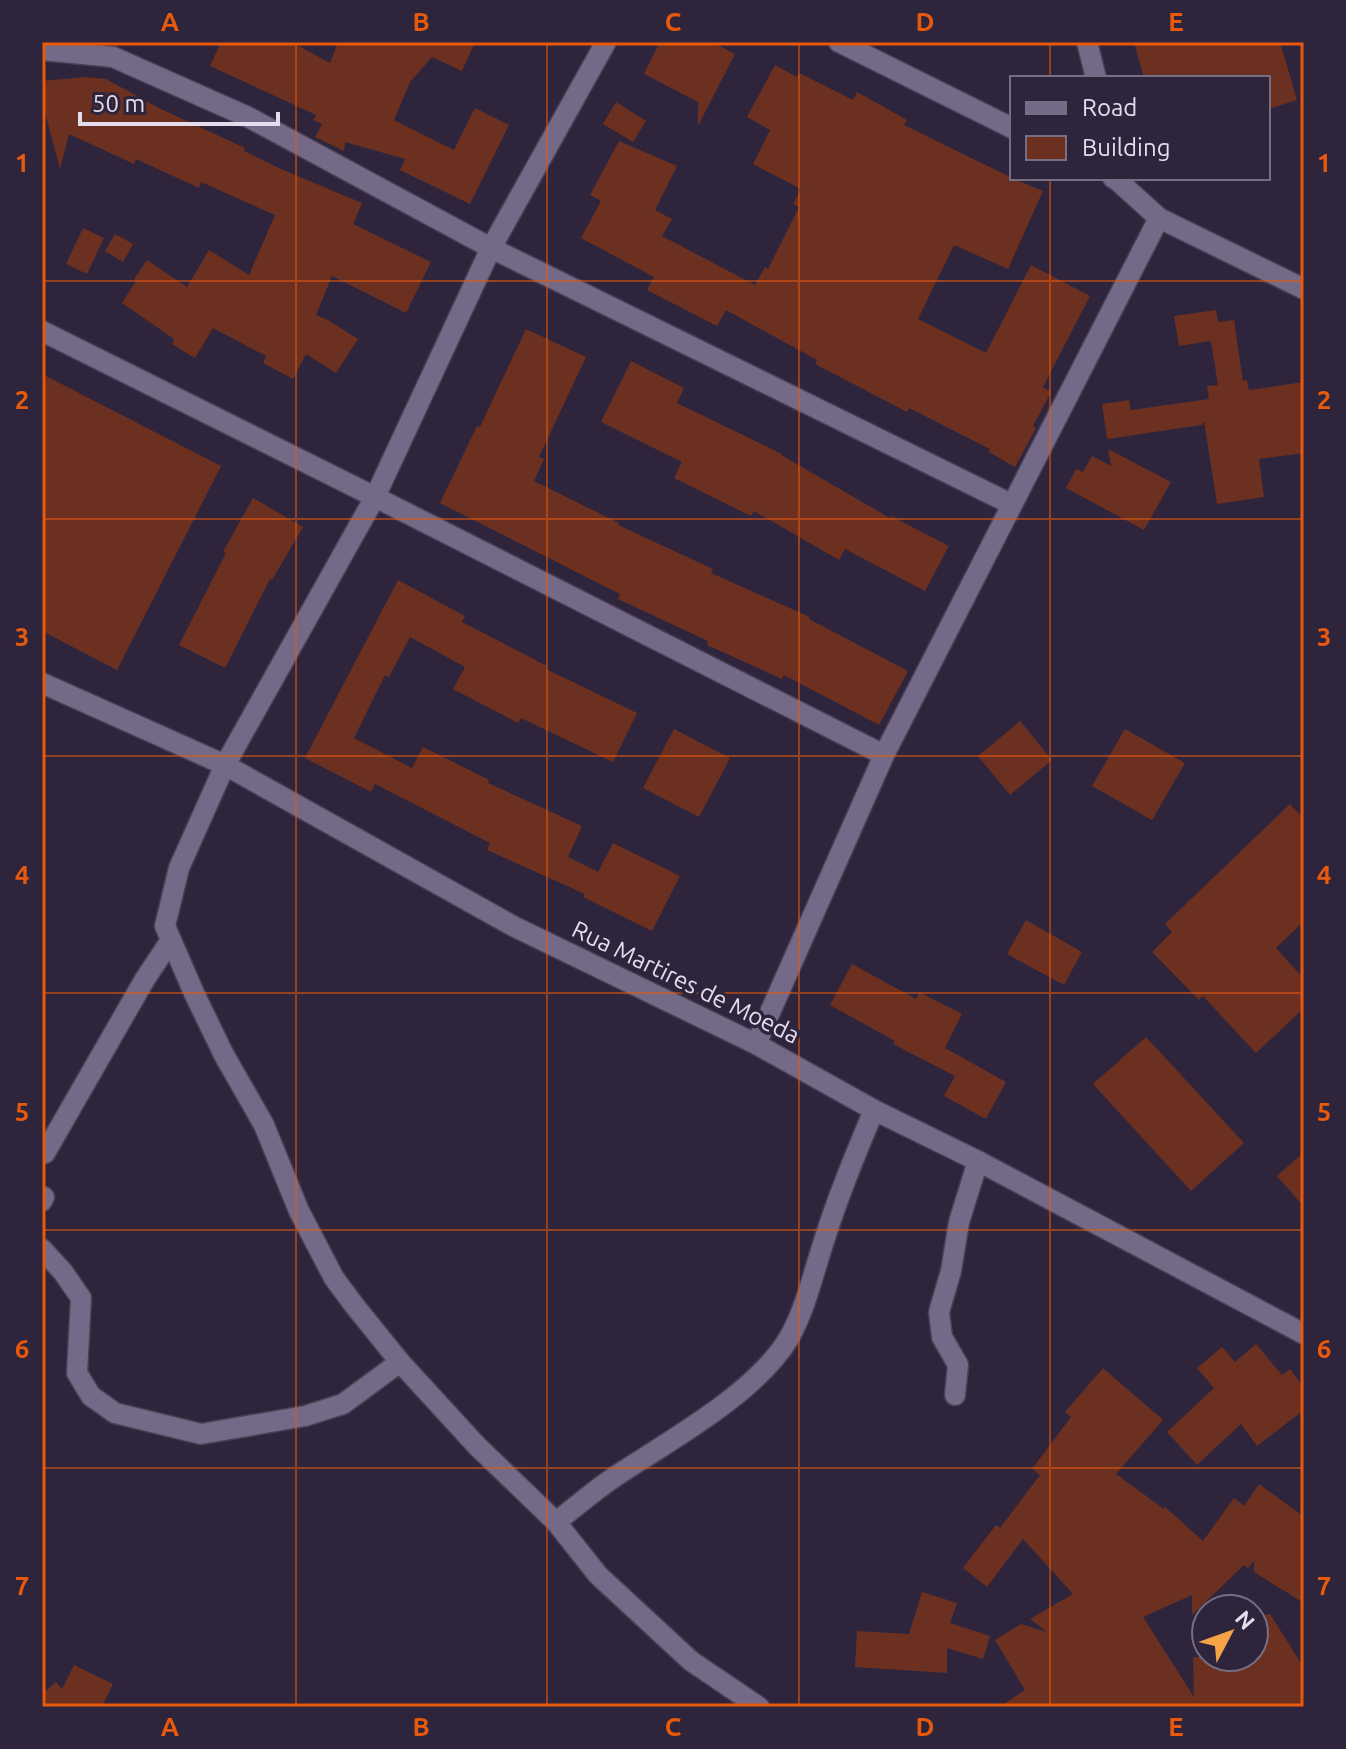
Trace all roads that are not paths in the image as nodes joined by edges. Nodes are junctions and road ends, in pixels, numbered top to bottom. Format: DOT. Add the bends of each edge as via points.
graph roads {
  1 [pos="606,42"];
  2 [pos="839,42"];
  3 [pos="1087,42"];
  4 [pos="42,50"];
  5 [pos="1096,76"];
  6 [pos="1010,127"];
  7 [pos="1117,180"];
  8 [pos="1159,218"];
  9 [pos="491,248"];
  10 [pos="1304,289"];
  11 [pos="42,331"];
  12 [pos="375,497"];
  13 [pos="1011,504"];
  14 [pos="42,683"];
  15 [pos="884,755"];
  16 [pos="225,765"];
  17 [pos="171,940"];
  18 [pos="756,1044"];
  19 [pos="874,1110"];
  20 [pos="42,1153"];
  21 [pos="978,1161"];
  22 [pos="42,1249"];
  23 [pos="1304,1334"];
  24 [pos="400,1362"];
  25 [pos="955,1395"];
  26 [pos="556,1522"];
  27 [pos="759,1707"];
  1 -- 9 [label="street"];
  2 -- 6 [label="street"];
  3 -- 5 [label="street"];
  4 -- 9 [label="street" via="113,57 159,76 248,117"];
  7 -- 8 [label="street"];
  8 -- 10 [label="street"];
  8 -- 13 [label="street"];
  9 -- 12 [label="street"];
  9 -- 13 [label="street"];
  11 -- 12 [label="street"];
  12 -- 15 [label="street"];
  12 -- 16 [label="street"];
  13 -- 15 [label="street"];
  14 -- 16 [label="street, Rua Martires de Moeda"];
  15 -- 18 [label="street"];
  16 -- 17 [label="street" via="179,868 165,926"];
  16 -- 18 [label="street, Rua Martires de Moeda" via="513,926"];
  17 -- 20 [label="street"];
  17 -- 24 [label="street" via="334,1278"];
  18 -- 19 [label="street, Rua Martires de Moeda"];
  19 -- 21 [label="street, Rua Martires de Moeda"];
  19 -- 26 [label="street" via="788,1339 745,1386"];
  21 -- 23 [label="street, Rua Martires de Moeda"];
  21 -- 25 [label="street" via="939,1312 942,1337 958,1365"];
  22 -- 24 [label="street" via="81,1298 77,1373 91,1396 115,1413 201,1434 305,1416 343,1404"];
  24 -- 26 [label="street"];
  26 -- 27 [label="street" via="598,1575 691,1661"];
}
